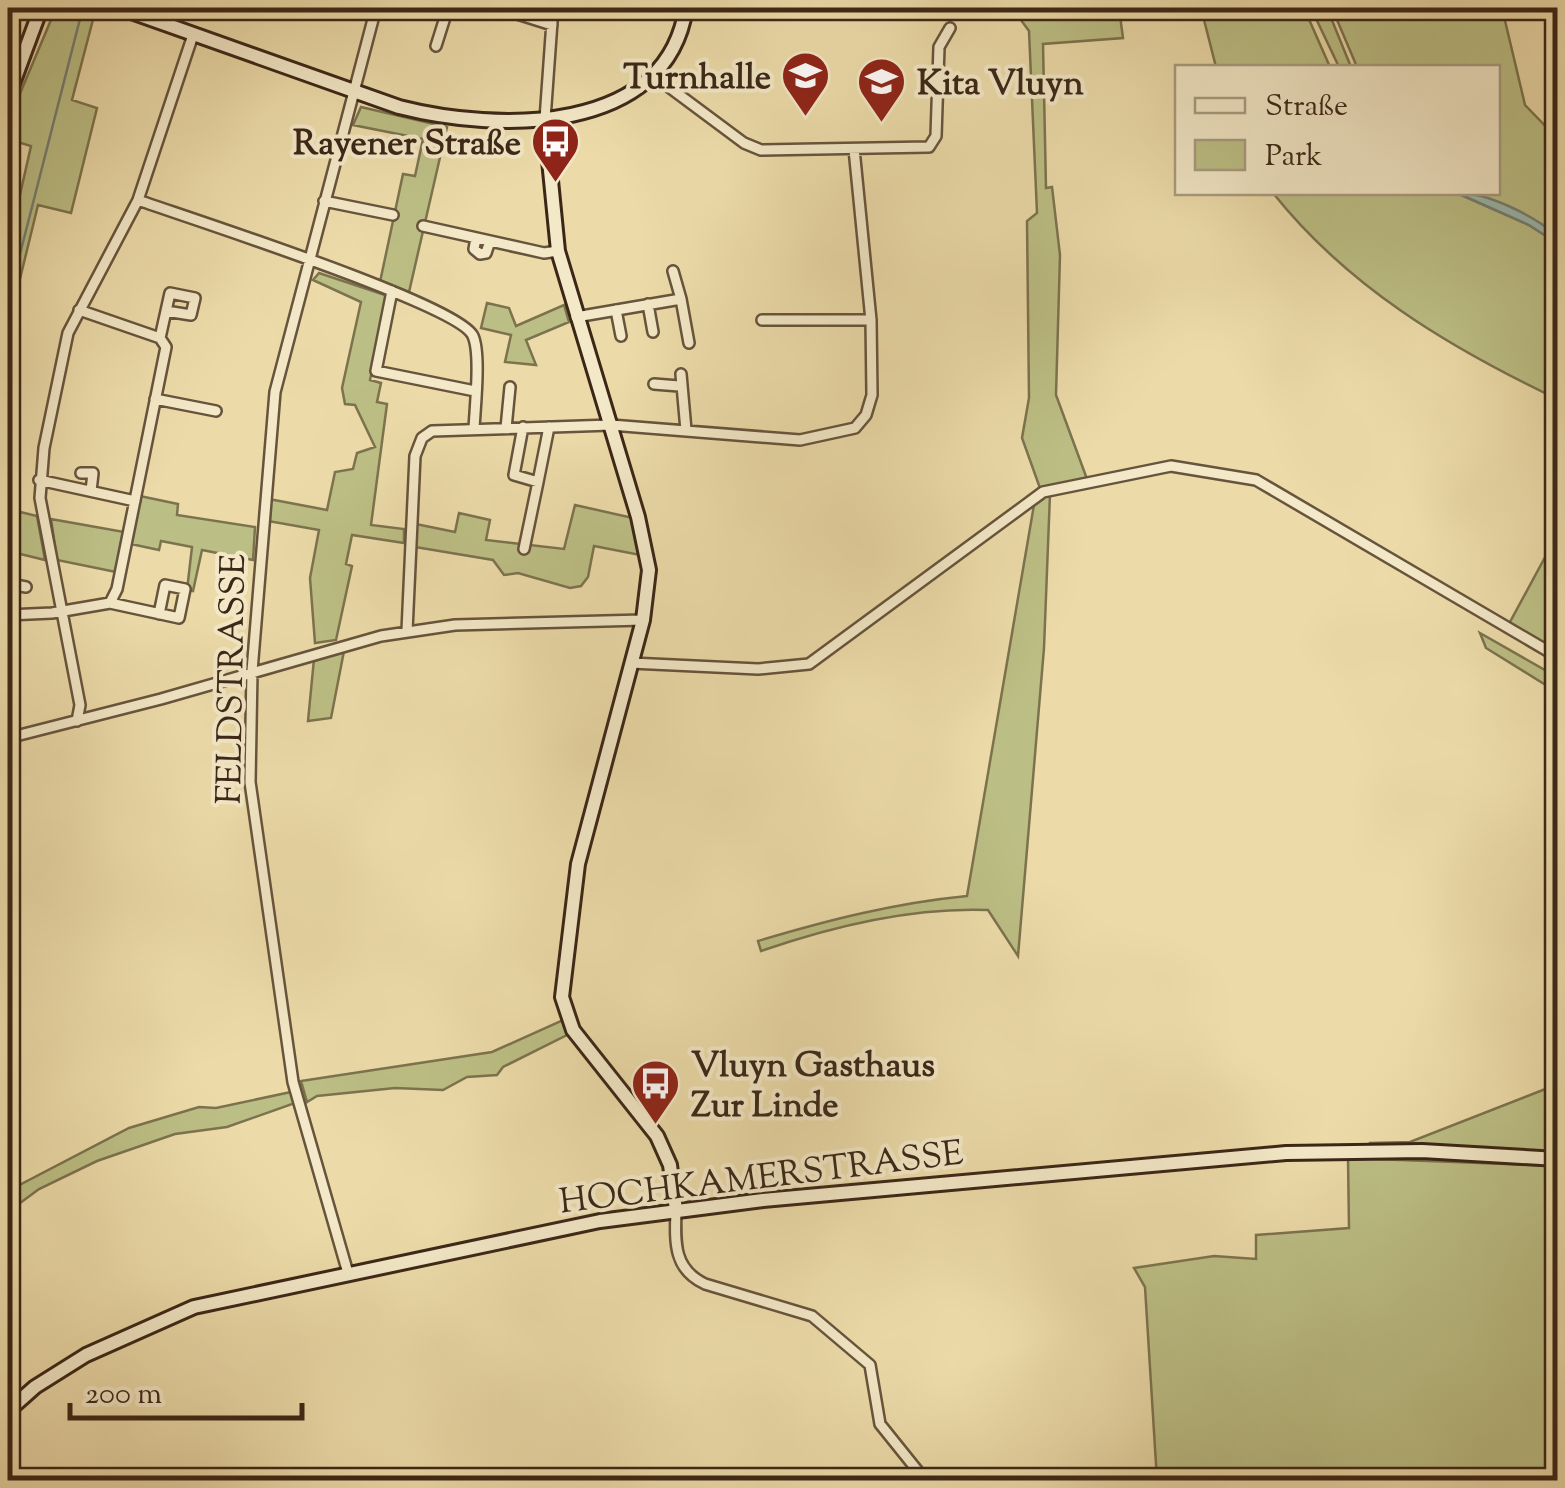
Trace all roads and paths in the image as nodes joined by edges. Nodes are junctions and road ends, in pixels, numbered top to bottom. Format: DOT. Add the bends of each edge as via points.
graph roads {
  1 [pos="41,8"];
  2 [pos="120,8"];
  3 [pos="376,8"];
  4 [pos="448,8"];
  5 [pos="498,8"];
  6 [pos="553,8"];
  7 [pos="686,8"];
  8 [pos="552,26"];
  9 [pos="950,28"];
  10 [pos="194,34"];
  11 [pos="436,46"];
  12 [pos="654,76"];
  13 [pos="355,93"];
  14 [pos="8,97"];
  15 [pos="545,120"];
  16 [pos="854,149"];
  17 [pos="138,200"];
  18 [pos="324,201"];
  19 [pos="394,215"];
  20 [pos="423,226"];
  21 [pos="558,252"];
  22 [pos="307,261"];
  23 [pos="673,271"];
  24 [pos="392,291"];
  25 [pos="681,299"];
  26 [pos="648,304"];
  27 [pos="79,310"];
  28 [pos="616,310"];
  29 [pos="166,311"];
  30 [pos="576,317"];
  31 [pos="762,320"];
  32 [pos="871,320"];
  33 [pos="653,332"];
  34 [pos="621,336"];
  35 [pos="160,338"];
  36 [pos="690,343"];
  37 [pos="681,374"];
  38 [pos="654,384"];
  39 [pos="510,386"];
  40 [pos="679,386"];
  41 [pos="475,392"];
  42 [pos="155,399"];
  43 [pos="216,412"];
  44 [pos="611,425"];
  45 [pos="523,427"];
  46 [pos="549,427"];
  47 [pos="506,428"];
  48 [pos="474,429"];
  49 [pos="686,430"];
  50 [pos="81,473"];
  51 [pos="39,480"];
  52 [pos="538,482"];
  53 [pos="91,491"];
  54 [pos="135,501"];
  55 [pos="524,549"];
  56 [pos="9,584"];
  57 [pos="26,587"];
  58 [pos="8,596"];
  59 [pos="110,603"];
  60 [pos="62,612"];
  61 [pos="159,614"];
  62 [pos="8,615"];
  63 [pos="643,620"];
  64 [pos="407,631"];
  65 [pos="1558,657"];
  66 [pos="631,663"];
  67 [pos="252,671"];
  68 [pos="77,721"];
  69 [pos="8,738"];
  70 [pos="1558,1096"];
  71 [pos="1554,1158"];
  72 [pos="676,1210"];
  73 [pos="348,1273"];
  74 [pos="8,1411"];
  75 [pos="925,1480"];
  1 -- 14 [label="street"];
  2 -- 10 [label="street"];
  3 -- 13 [label="street, FELDSTRASSE"];
  4 -- 11 [label="street"];
  5 -- 8 [label="street"];
  6 -- 8 [label="street"];
  7 -- 12 [label="street" via="676,45"];
  8 -- 15 [label="street"];
  9 -- 16 [label="street" via="939,47 934,142"];
  10 -- 13 [label="street"];
  10 -- 17 [label="street"];
  12 -- 15 [label="street" via="592,110"];
  12 -- 16 [label="street" via="760,150"];
  13 -- 15 [label="street" via="430,115"];
  13 -- 18 [label="street, FELDSTRASSE"];
  15 -- 21 [label="street"];
  16 -- 32 [label="street"];
  17 -- 22 [label="street"];
  17 -- 27 [label="street"];
  18 -- 19 [label="street"];
  18 -- 22 [label="street, FELDSTRASSE"];
  20 -- 21 [label="street" via="476,238 480,254 490,241"];
  21 -- 30 [label="street"];
  22 -- 24 [label="street"];
  22 -- 67 [label="street, FELDSTRASSE" via="275,392"];
  23 -- 25 [label="street"];
  24 -- 41 [label="street" via="456,320 473,336"];
  24 -- 41 [label="street" via="376,371"];
  25 -- 26 [label="street"];
  25 -- 36 [label="street"];
  26 -- 28 [label="street"];
  26 -- 33 [label="street"];
  27 -- 35 [label="street"];
  27 -- 51 [label="street" via="68,333"];
  28 -- 30 [label="street"];
  28 -- 34 [label="street"];
  29 -- 35 [label="street"];
  30 -- 44 [label="street"];
  31 -- 32 [label="street"];
  32 -- 49 [label="street" via="870,406 846,433 800,440"];
  35 -- 42 [label="street" via="165,352"];
  37 -- 40 [label="street"];
  38 -- 40 [label="street"];
  39 -- 47 [label="street"];
  40 -- 49 [label="street"];
  41 -- 48 [label="street"];
  42 -- 43 [label="street"];
  42 -- 54 [label="street"];
  44 -- 46 [label="street"];
  44 -- 49 [label="street"];
  44 -- 63 [label="street" via="647,556"];
  45 -- 46 [label="street"];
  45 -- 47 [label="street"];
  45 -- 52 [label="street" via="514,475"];
  46 -- 52 [label="street"];
  47 -- 48 [label="street"];
  48 -- 64 [label="street" via="432,431 416,456"];
  50 -- 53 [label="street" via="93,473"];
  51 -- 53 [label="street"];
  51 -- 60 [label="street"];
  52 -- 55 [label="street"];
  53 -- 54 [label="street"];
  54 -- 59 [label="street"];
  56 -- 57 [label="street"];
  56 -- 58 [label="street"];
  59 -- 60 [label="street"];
  59 -- 61 [label="street"];
  60 -- 62 [label="street"];
  60 -- 68 [label="street" via="80,705"];
  63 -- 64 [label="street"];
  63 -- 66 [label="street"];
  64 -- 67 [label="street"];
  65 -- 66 [label="street" via="1256,480 1172,466 1043,492 808,664 758,669"];
  66 -- 72 [label="street" via="578,864 562,998 573,1030 657,1136 670,1165"];
  67 -- 68 [label="street"];
  67 -- 73 [label="street, FELDSTRASSE" via="250,782 297,1103"];
  68 -- 69 [label="street"];
  70 -- 71 [label="street"];
  71 -- 72 [label="street, HOCHKAMERSTRASSE" via="1422,1150 1286,1153"];
  72 -- 73 [label="street, HOCHKAMERSTRASSE"];
  72 -- 75 [label="street" via="678,1258 689,1275 812,1316 870,1365 880,1424"];
  73 -- 74 [label="street, HOCHKAMERSTRASSE" via="161,1318 57,1372"];
}
